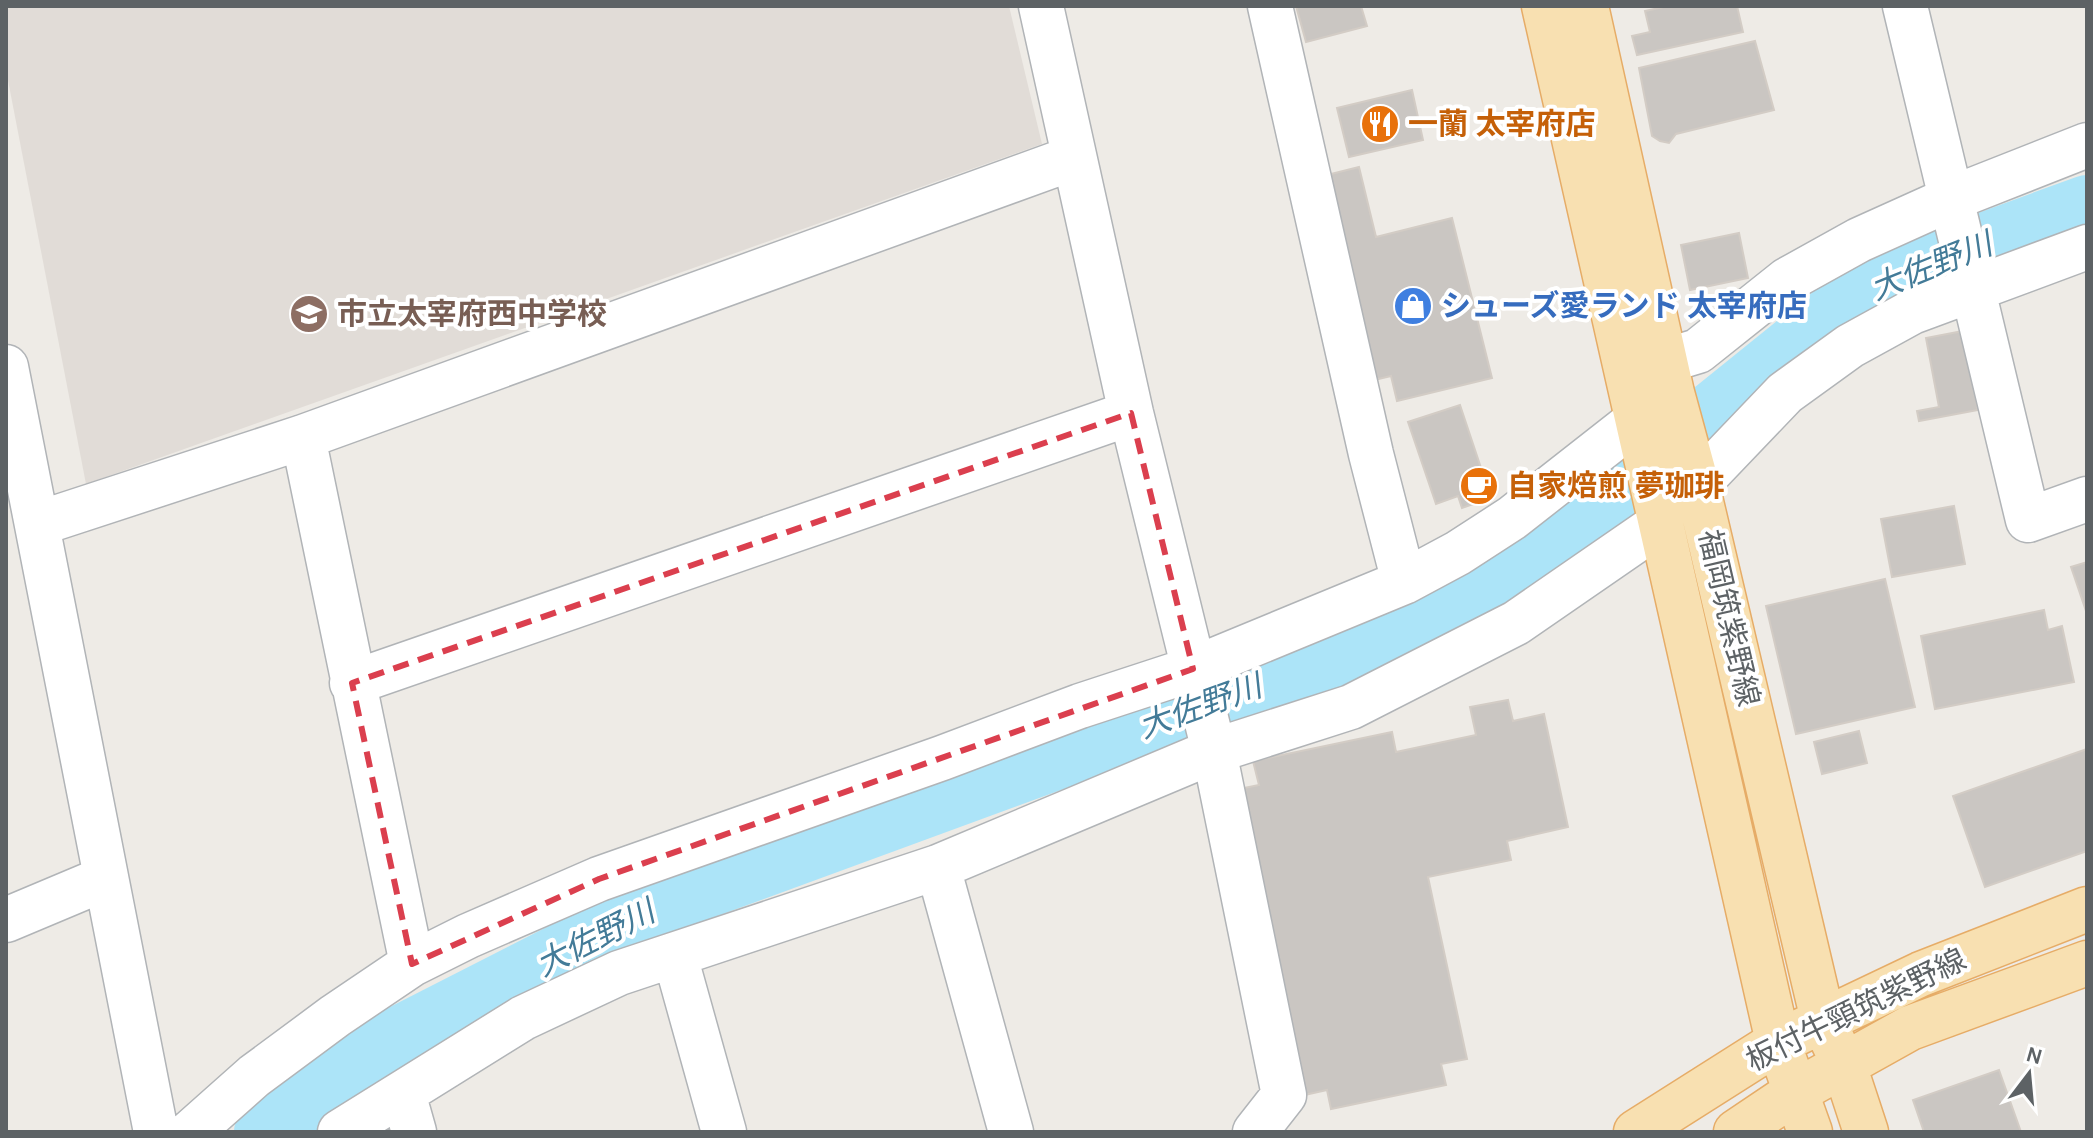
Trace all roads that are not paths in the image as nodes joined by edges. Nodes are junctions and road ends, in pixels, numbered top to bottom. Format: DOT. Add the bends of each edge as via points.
graph roads {
  1 [pos="1041,6"];
  2 [pos="1270,6"];
  3 [pos="1544,6"];
  4 [pos="1586,6"];
  5 [pos="1905,6"];
  6 [pos="2087,145"];
  7 [pos="1073,158"];
  8 [pos="1954,210"];
  9 [pos="2087,247"];
  10 [pos="1971,279"];
  11 [pos="6,367"];
  12 [pos="1669,377"];
  13 [pos="1131,413"];
  14 [pos="1637,420"];
  15 [pos="303,437"];
  16 [pos="1697,485"];
  17 [pos="2087,499"];
  18 [pos="1661,523"];
  19 [pos="37,524"];
  20 [pos="1404,582"];
  21 [pos="1193,669"];
  22 [pos="352,683"];
  23 [pos="1214,751"];
  24 [pos="938,867"];
  25 [pos="106,878"];
  26 [pos="2087,909"];
  27 [pos="6,920"];
  28 [pos="675,956"];
  29 [pos="2087,963"];
  30 [pos="412,964"];
  31 [pos="1823,1020"];
  32 [pos="1778,1042"];
  33 [pos="1844,1065"];
  34 [pos="1797,1091"];
  35 [pos="408,1113"];
  36 [pos="156,1132"];
  37 [pos="191,1132"];
  38 [pos="340,1132"];
  39 [pos="724,1132"];
  40 [pos="1011,1132"];
  41 [pos="1255,1132"];
  42 [pos="1636,1132"];
  43 [pos="1736,1132"];
  44 [pos="1810,1132"];
  45 [pos="1866,1132"];
  1 -- 7 [label="street"];
  2 -- 20 [label="street"];
  3 -- 14 [label="main road, 福岡筑紫野線"];
  4 -- 12 [label="main road, 福岡筑紫野線"];
  5 -- 8 [label="street"];
  6 -- 8 [label="street"];
  7 -- 13 [label="street"];
  7 -- 15 [label="street"];
  8 -- 10 [label="street"];
  8 -- 12 [label="street" via="1859,240 1787,280"];
  9 -- 10 [label="street"];
  10 -- 16 [label="street" via="1850,346 1785,393"];
  10 -- 17 [label="street" via="2028,520"];
  11 -- 19 [label="street"];
  12 -- 16 [label="main road, 福岡筑紫野線"];
  13 -- 21 [label="street"];
  13 -- 22 [label="street"];
  14 -- 18 [label="main road, 福岡筑紫野線"];
  14 -- 20 [label="street" via="1512,518"];
  15 -- 19 [label="street"];
  15 -- 22 [label="street"];
  16 -- 31 [label="main road, 福岡筑紫野線"];
  18 -- 23 [label="street" via="1516,623 1442,663 1351,707"];
  18 -- 32 [label="main road, 福岡筑紫野線"];
  19 -- 25 [label="street"];
  20 -- 21 [label="street"];
  21 -- 23 [label="street"];
  21 -- 30 [label="street" via="599,879"];
  22 -- 30 [label="street"];
  23 -- 24 [label="street"];
  23 -- 41 [label="street" via="1284,1095"];
  24 -- 28 [label="street"];
  24 -- 40 [label="street"];
  25 -- 27 [label="street"];
  25 -- 36 [label="street"];
  26 -- 31 [label="main road, 板付牛頸筑紫野線" via="1921,974"];
  28 -- 35 [label="street" via="619,973 523,1018"];
  28 -- 39 [label="street"];
  29 -- 33 [label="main road, 板付牛頸筑紫野線" via="1910,1028"];
  30 -- 37 [label="street" via="254,1076"];
  31 -- 32 [label="main road, 板付牛頸筑紫野線"];
  31 -- 33 [label="main road, 福岡筑紫野線"];
  32 -- 34 [label="main road, 福岡筑紫野線"];
  32 -- 42 [label="main road, 板付牛頸筑紫野線"];
  33 -- 34 [label="main road, 板付牛頸筑紫野線"];
  33 -- 45 [label="main road, 福岡筑紫野線"];
  34 -- 43 [label="main road, 板付牛頸筑紫野線"];
  34 -- 44 [label="main road, 福岡筑紫野線"];
  35 -- 38 [label="street"];
}
